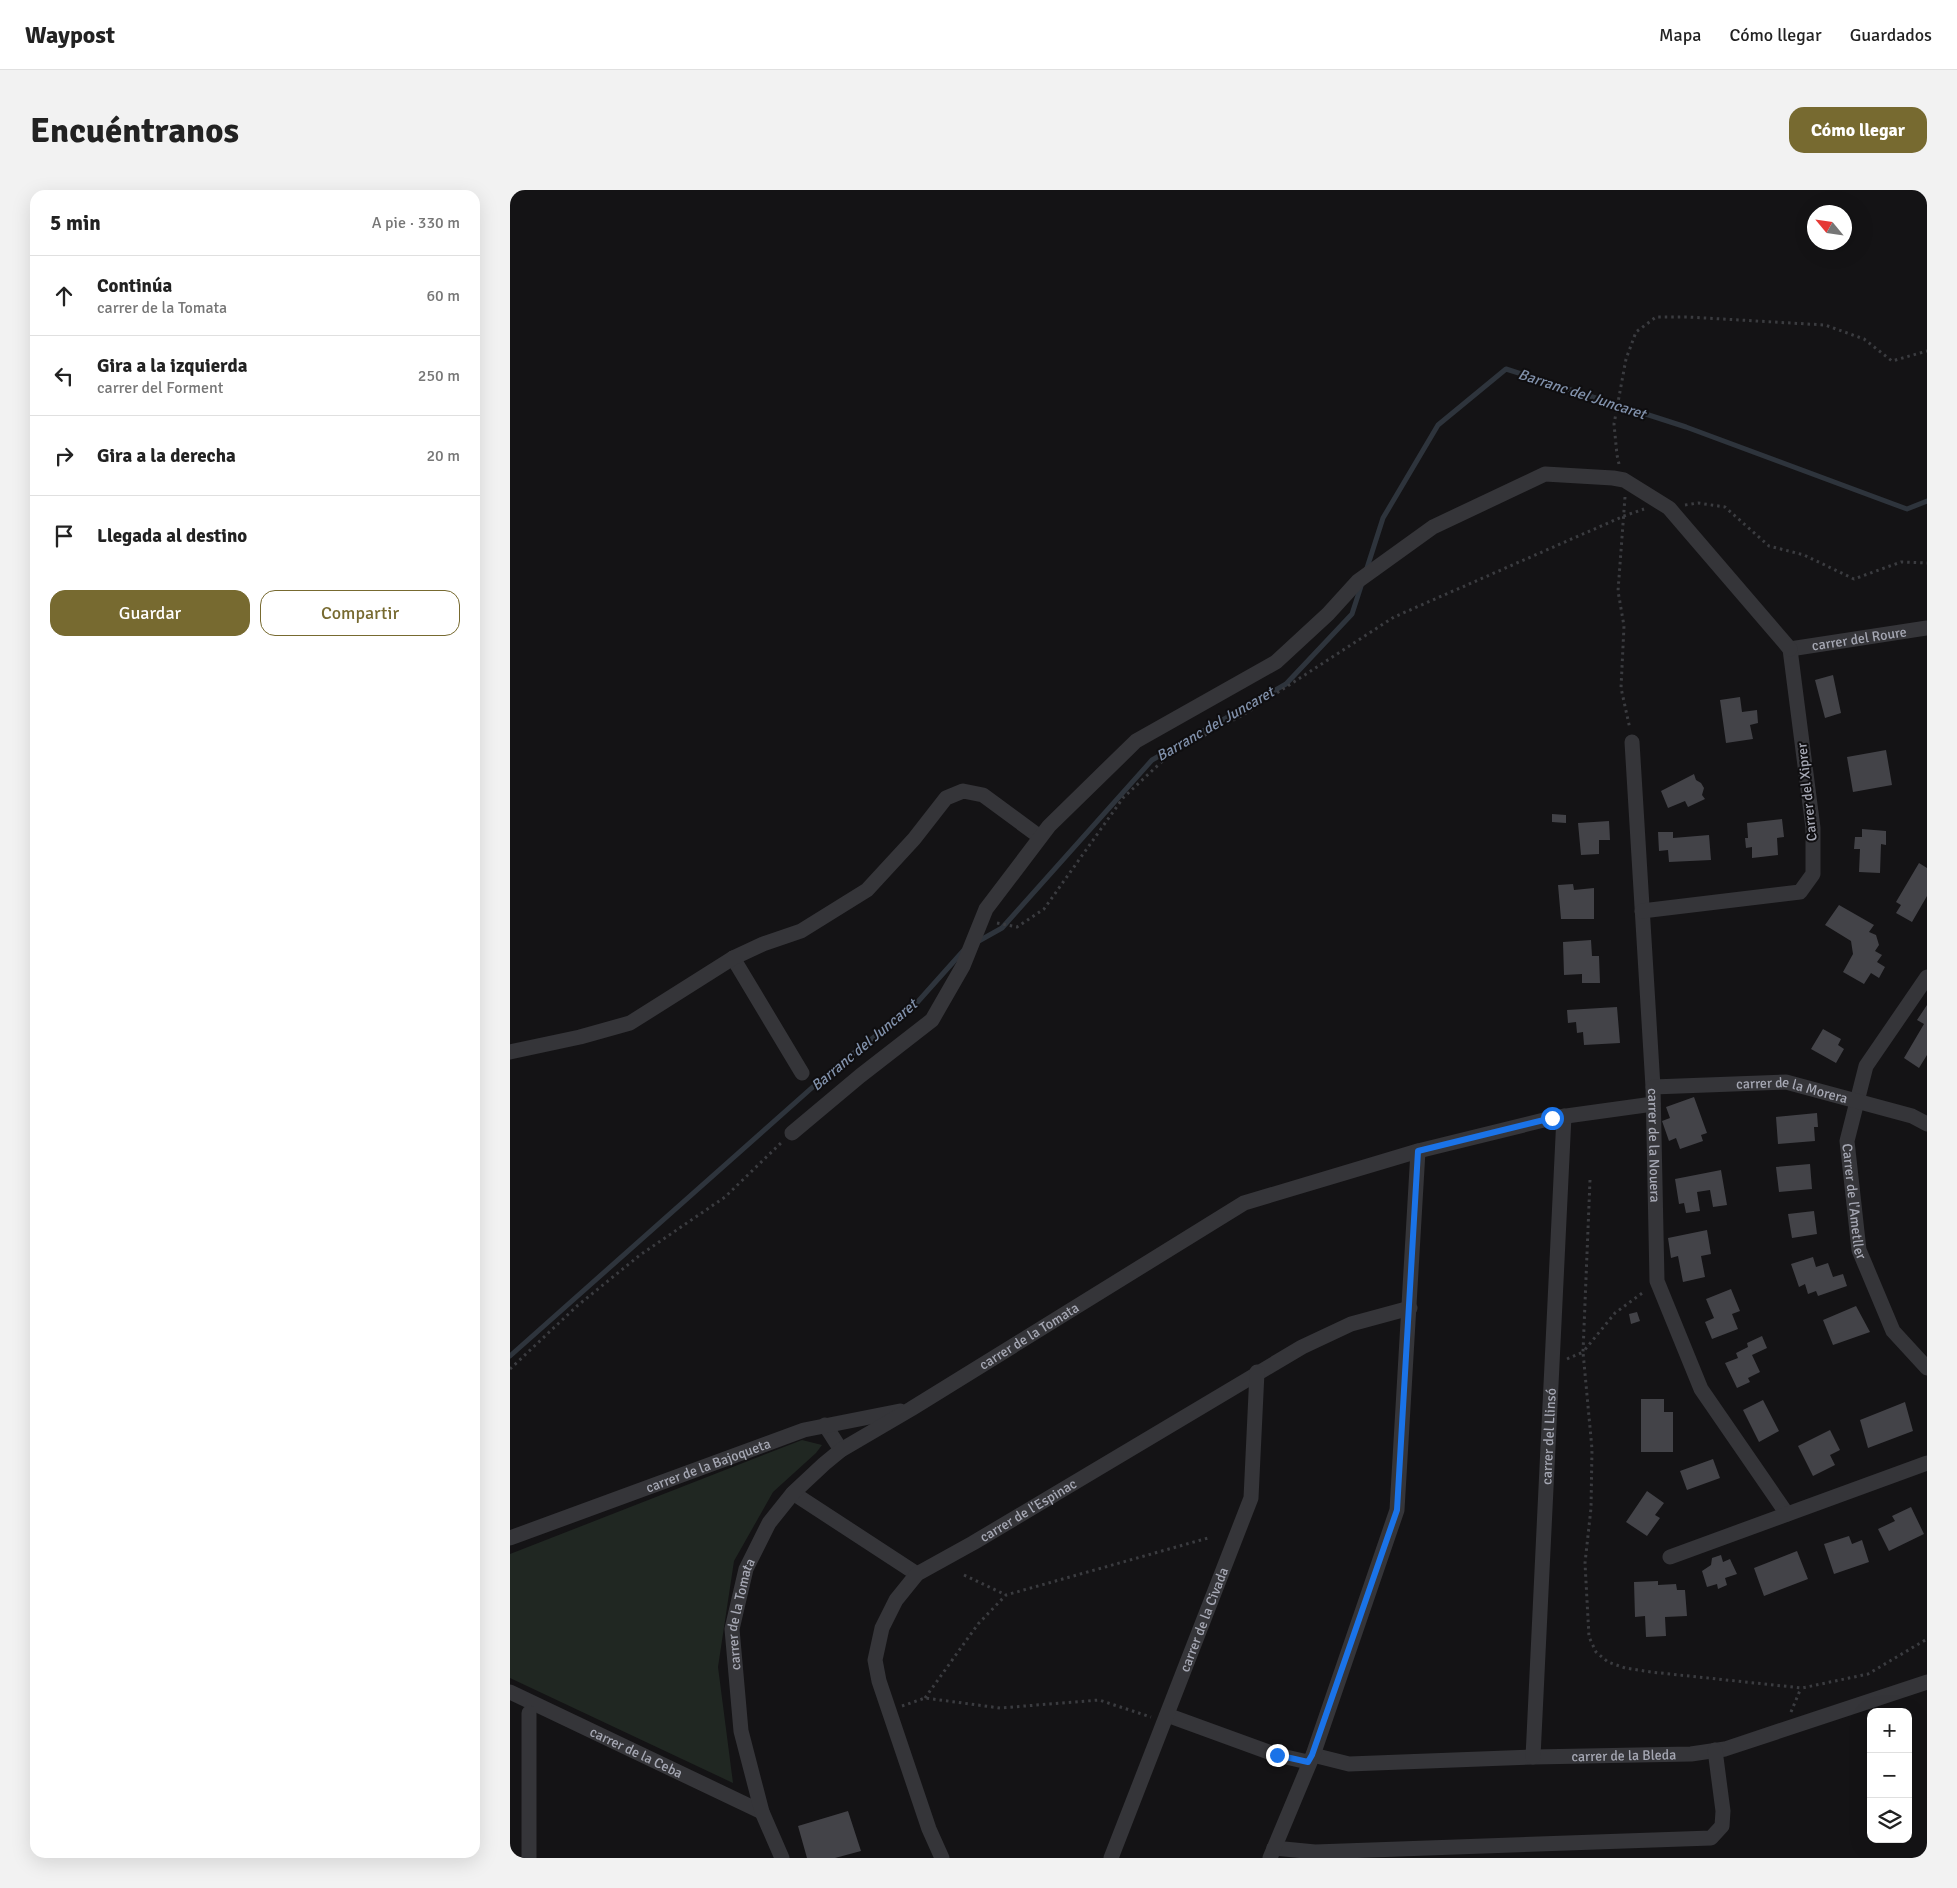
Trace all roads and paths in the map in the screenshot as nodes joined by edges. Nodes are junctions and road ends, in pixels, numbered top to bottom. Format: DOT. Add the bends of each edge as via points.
graph roads {
  1 [pos="1927,351"];
  2 [pos="1624,480"];
  3 [pos="1668,508"];
  4 [pos="1624,516"];
  5 [pos="1927,563"];
  6 [pos="1927,628"];
  7 [pos="1790,649"];
  8 [pos="1632,742"];
  9 [pos="1040,837"];
  10 [pos="1642,911"];
  11 [pos="982,921"];
  12 [pos="733,958"];
  13 [pos="1927,977"];
  14 [pos="510,1052"];
  15 [pos="802,1073"];
  16 [pos="1653,1087"];
  17 [pos="1857,1101"];
  18 [pos="1652,1104"];
  19 [pos="1564,1116"];
  20 [pos="1927,1124"];
  21 [pos="792,1133"];
  22 [pos="1418,1151"];
  23 [pos="1590,1180"];
  24 [pos="1657,1281"];
  25 [pos="1410,1308"];
  26 [pos="1583,1352"];
  27 [pos="1927,1368"];
  28 [pos="510,1369"];
  29 [pos="1258,1372"];
  30 [pos="911,1409"];
  31 [pos="825,1425"];
  32 [pos="841,1450"];
  33 [pos="1927,1463"];
  34 [pos="793,1493"];
  35 [pos="1787,1514"];
  36 [pos="510,1538"];
  37 [pos="1208,1538"];
  38 [pos="1670,1557"];
  39 [pos="917,1574"];
  40 [pos="964,1575"];
  41 [pos="1006,1595"];
  42 [pos="1927,1639"];
  43 [pos="1927,1682"];
  44 [pos="510,1692"];
  45 [pos="925,1698"];
  46 [pos="890,1711"];
  47 [pos="530,1712"];
  48 [pos="1165,1719"];
  49 [pos="1715,1750"];
  50 [pos="1533,1757"];
  51 [pos="1310,1758"];
  52 [pos="762,1812"];
  53 [pos="1272,1853"];
  54 [pos="529,1858"];
  55 [pos="782,1858"];
  56 [pos="942,1858"];
  57 [pos="1111,1858"];
  1 -- 2 [label="path" via="1892,361 1864,340 1825,325 1656,317 1636,332 1626,359 1614,424"];
  2 -- 3 [label="street"];
  2 -- 4 [label="path"];
  2 -- 9 [label="street" via="1545,474 1433,527 1358,581 1276,662 1136,741"];
  3 -- 5 [label="path" via="1698,503 1725,507 1770,546 1804,556 1854,579 1901,562"];
  3 -- 7 [label="street"];
  4 -- 8 [label="path" via="1618,591 1624,626 1621,688"];
  4 -- 11 [label="path" via="1394,617 1243,715 1171,753 1123,798 1044,909 1017,927"];
  6 -- 7 [label="street, carrer del Roure"];
  7 -- 10 [label="street, Carrer del Xiprer" via="1813,828 1812,874 1800,892"];
  8 -- 10 [label="street, carrer de la Nouera"];
  9 -- 11 [label="street" via="986,909"];
  9 -- 12 [label="street" via="983,795 963,791 946,798 867,890 800,931"];
  10 -- 16 [label="street, carrer de la Nouera"];
  11 -- 21 [label="street" via="963,966 932,1020"];
  12 -- 14 [label="street" via="630,1023"];
  12 -- 15 [label="street"];
  13 -- 17 [label="street, Carrer de l'Ametller" via="1866,1066"];
  16 -- 17 [label="street, carrer de la Morera" via="1786,1082"];
  16 -- 18 [label="street, carrer de la Nouera"];
  17 -- 20 [label="street, carrer de la Morera" via="1912,1116"];
  17 -- 27 [label="street, Carrer de l'Ametller" via="1847,1141 1859,1250 1893,1331"];
  18 -- 19 [label="street, carrer de la Tomata"];
  18 -- 24 [label="street, carrer de la Nouera"];
  19 -- 22 [label="street, carrer de la Tomata"];
  19 -- 50 [label="street, carrer del Llinsó"];
  21 -- 28 [label="path" via="725,1197 640,1255 577,1306"];
  22 -- 25 [label="street"];
  22 -- 30 [label="street, carrer de la Tomata" via="1244,1203"];
  23 -- 26 [label="path"];
  24 -- 26 [label="path" via="1615,1313"];
  24 -- 35 [label="street, carrer de la Nouera" via="1701,1389"];
  25 -- 29 [label="street, carrer de l'Espinac" via="1351,1324"];
  25 -- 51 [label="street" via="1397,1510"];
  26 -- 42 [label="path" via="1592,1449 1586,1563 1589,1637 1596,1652 1608,1662 1625,1668 1802,1688 1868,1674"];
  29 -- 39 [label="street, carrer de l'Espinac"];
  29 -- 48 [label="street, carrer de la Civada" via="1251,1498"];
  30 -- 31 [label="street, carrer de la Bajoqueta"];
  30 -- 32 [label="street, carrer de la Tomata"];
  31 -- 32 [label="street"];
  31 -- 36 [label="street, carrer de la Bajoqueta"];
  32 -- 34 [label="street, carrer de la Tomata"];
  33 -- 35 [label="street"];
  34 -- 39 [label="street"];
  34 -- 52 [label="street, carrer de la Tomata" via="769,1524 746,1569 732,1629 742,1730"];
  35 -- 38 [label="street"];
  37 -- 41 [label="path"];
  39 -- 46 [label="street, carrer de l'Espinac" via="896,1600 882,1628 875,1660"];
  40 -- 41 [label="path"];
  41 -- 45 [label="path" via="978,1624"];
  43 -- 49 [label="street, carrer de la Bleda"];
  44 -- 52 [label="street, carrer de la Ceba"];
  45 -- 46 [label="path"];
  45 -- 48 [label="path" via="1000,1708 1099,1700"];
  46 -- 56 [label="street, carrer de l'Espinac" via="929,1829"];
  47 -- 54 [label="street"];
  48 -- 51 [label="street, carrer de la Bleda" via="1277,1755"];
  48 -- 57 [label="street, carrer de la Civada"];
  49 -- 50 [label="street, carrer de la Bleda" via="1692,1754"];
  49 -- 53 [label="street" via="1723,1811 1722,1826 1711,1838"];
  50 -- 51 [label="street, carrer de la Bleda" via="1349,1764"];
  51 -- 53 [label="street"];
  52 -- 55 [label="street, carrer de la Tomata"];
}
